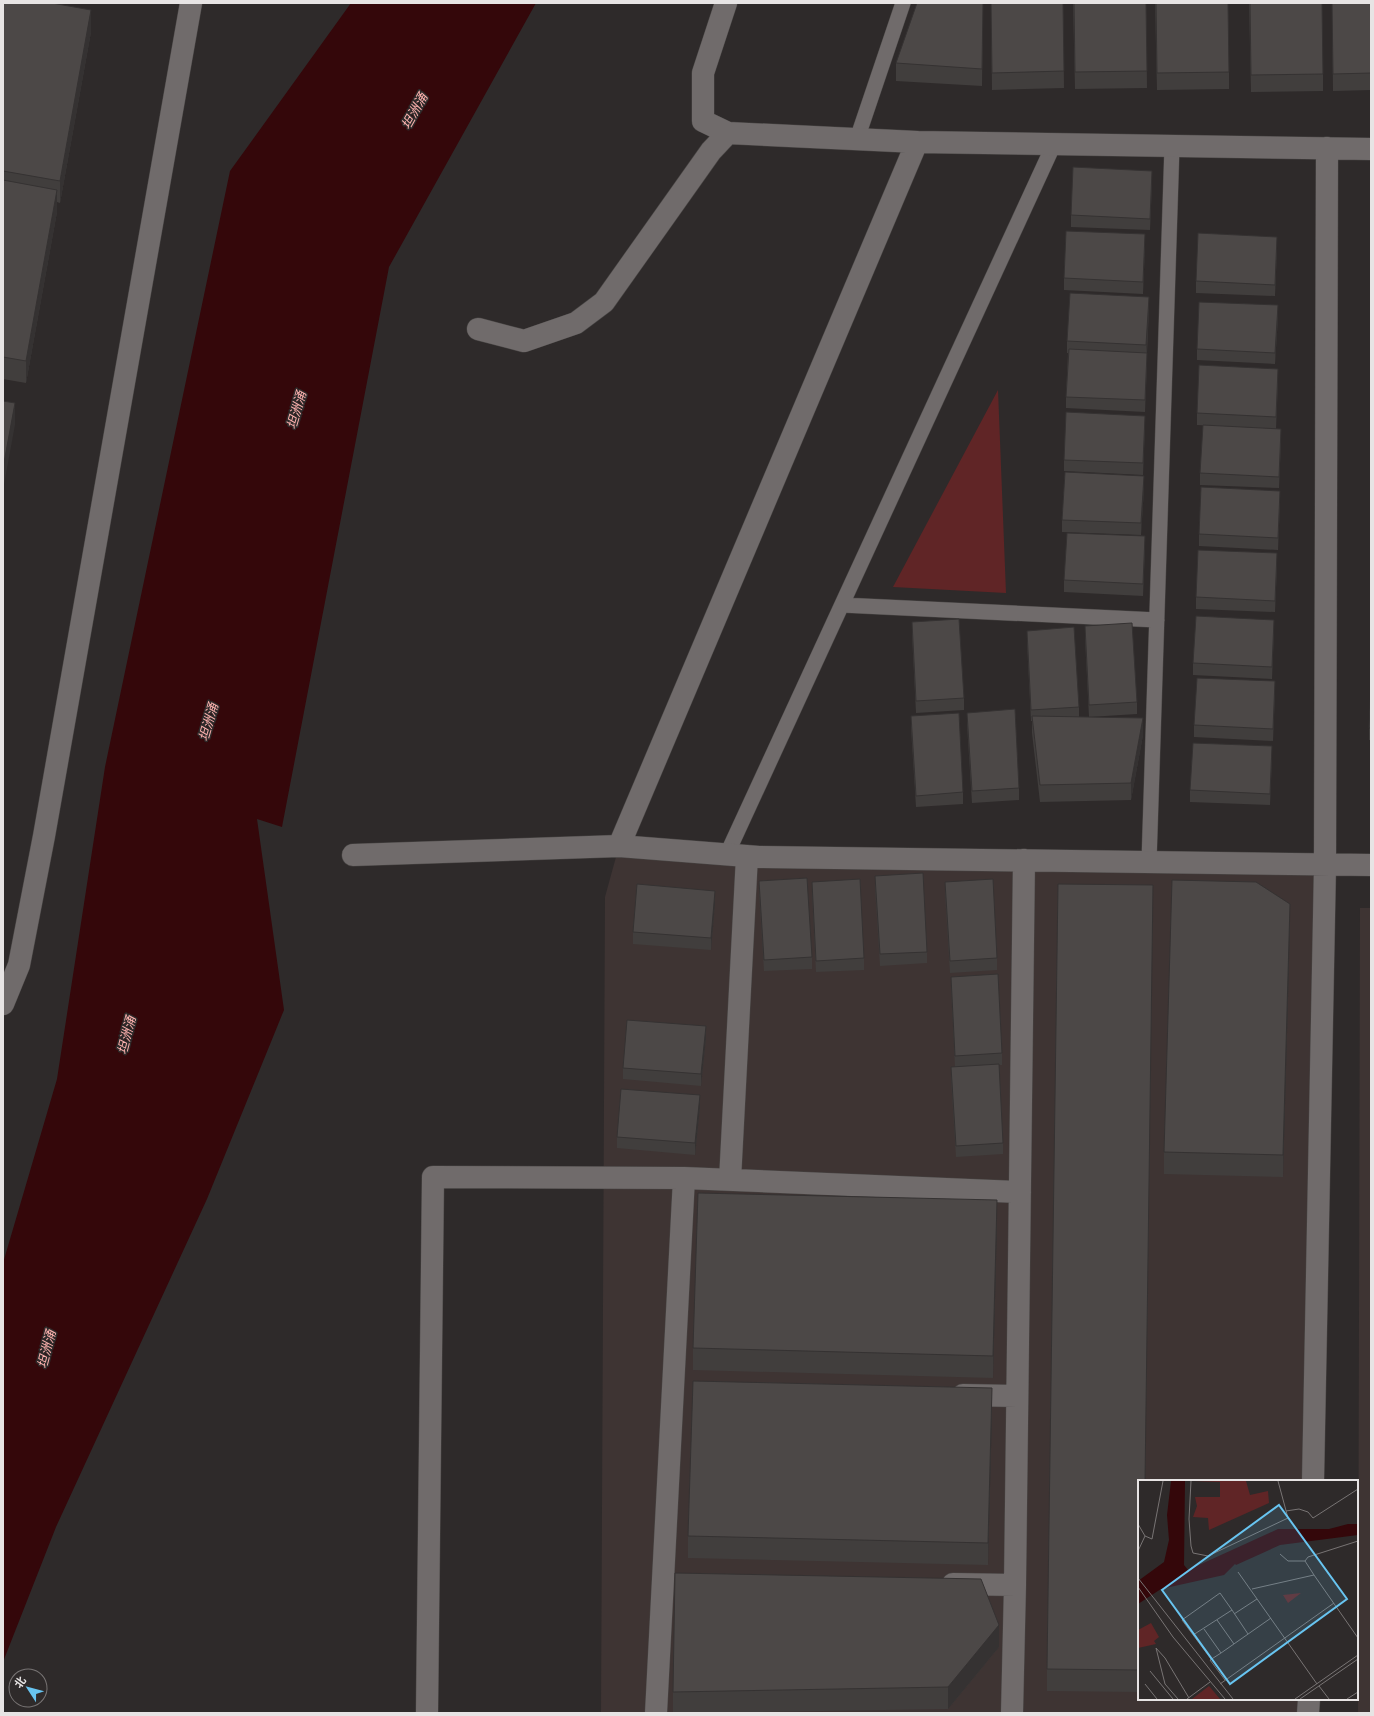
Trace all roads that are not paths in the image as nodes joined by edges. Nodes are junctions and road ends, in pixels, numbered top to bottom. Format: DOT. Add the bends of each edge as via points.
graph roads {
  1 [pos="191,3"];
  2 [pos="726,3"];
  3 [pos="903,3"];
  4 [pos="728,133"];
  5 [pos="857,139"];
  6 [pos="917,142"];
  7 [pos="1054,144"];
  8 [pos="1172,146"];
  9 [pos="1327,148"];
  10 [pos="1371,149"];
  11 [pos="478,329"];
  12 [pos="842,605"];
  13 [pos="1157,620"];
  14 [pos="619,846"];
  15 [pos="353,855"];
  16 [pos="737,855"];
  17 [pos="1024,860"];
  18 [pos="1149,862"];
  19 [pos="1325,864"];
  20 [pos="1371,865"];
  21 [pos="3,1004"];
  22 [pos="684,1178"];
  23 [pos="730,1180"];
  24 [pos="1020,1192"];
  25 [pos="947,1394"];
  26 [pos="1018,1396"];
  27 [pos="1313,1480"];
  28 [pos="936,1584"];
  29 [pos="1015,1585"];
  30 [pos="1309,1700"];
  31 [pos="427,1713"];
  32 [pos="656,1713"];
  33 [pos="1012,1713"];
  34 [pos="1308,1713"];
  1 -- 21 [label="street" via="43,844 19,964"];
  2 -- 4 [label="street" via="703,73 703,121"];
  3 -- 5 [label="lane"];
  4 -- 5 [label="street"];
  4 -- 11 [label="street" via="711,151 604,302 576,323 524,341"];
  5 -- 6 [label="street"];
  6 -- 7 [label="street"];
  6 -- 14 [label="street"];
  7 -- 8 [label="street"];
  7 -- 12 [label="lane"];
  8 -- 9 [label="street"];
  8 -- 13 [label="lane"];
  9 -- 10 [label="street"];
  9 -- 19 [label="street"];
  12 -- 13 [label="lane"];
  12 -- 16 [label="lane"];
  13 -- 18 [label="lane"];
  14 -- 15 [label="street"];
  14 -- 16 [label="street"];
  16 -- 17 [label="street"];
  16 -- 23 [label="street"];
  17 -- 18 [label="street"];
  17 -- 24 [label="street"];
  18 -- 19 [label="street"];
  19 -- 20 [label="street"];
  19 -- 27 [label="street"];
  22 -- 23 [label="street"];
  22 -- 31 [label="street" via="433,1177"];
  22 -- 32 [label="street" via="681,1386 672,1578"];
  23 -- 24 [label="street"];
  24 -- 26 [label="street"];
  25 -- 26 [label="street"];
  26 -- 29 [label="street"];
  28 -- 29 [label="street"];
  29 -- 33 [label="street"];
  30 -- 34 [label="street"];
}
